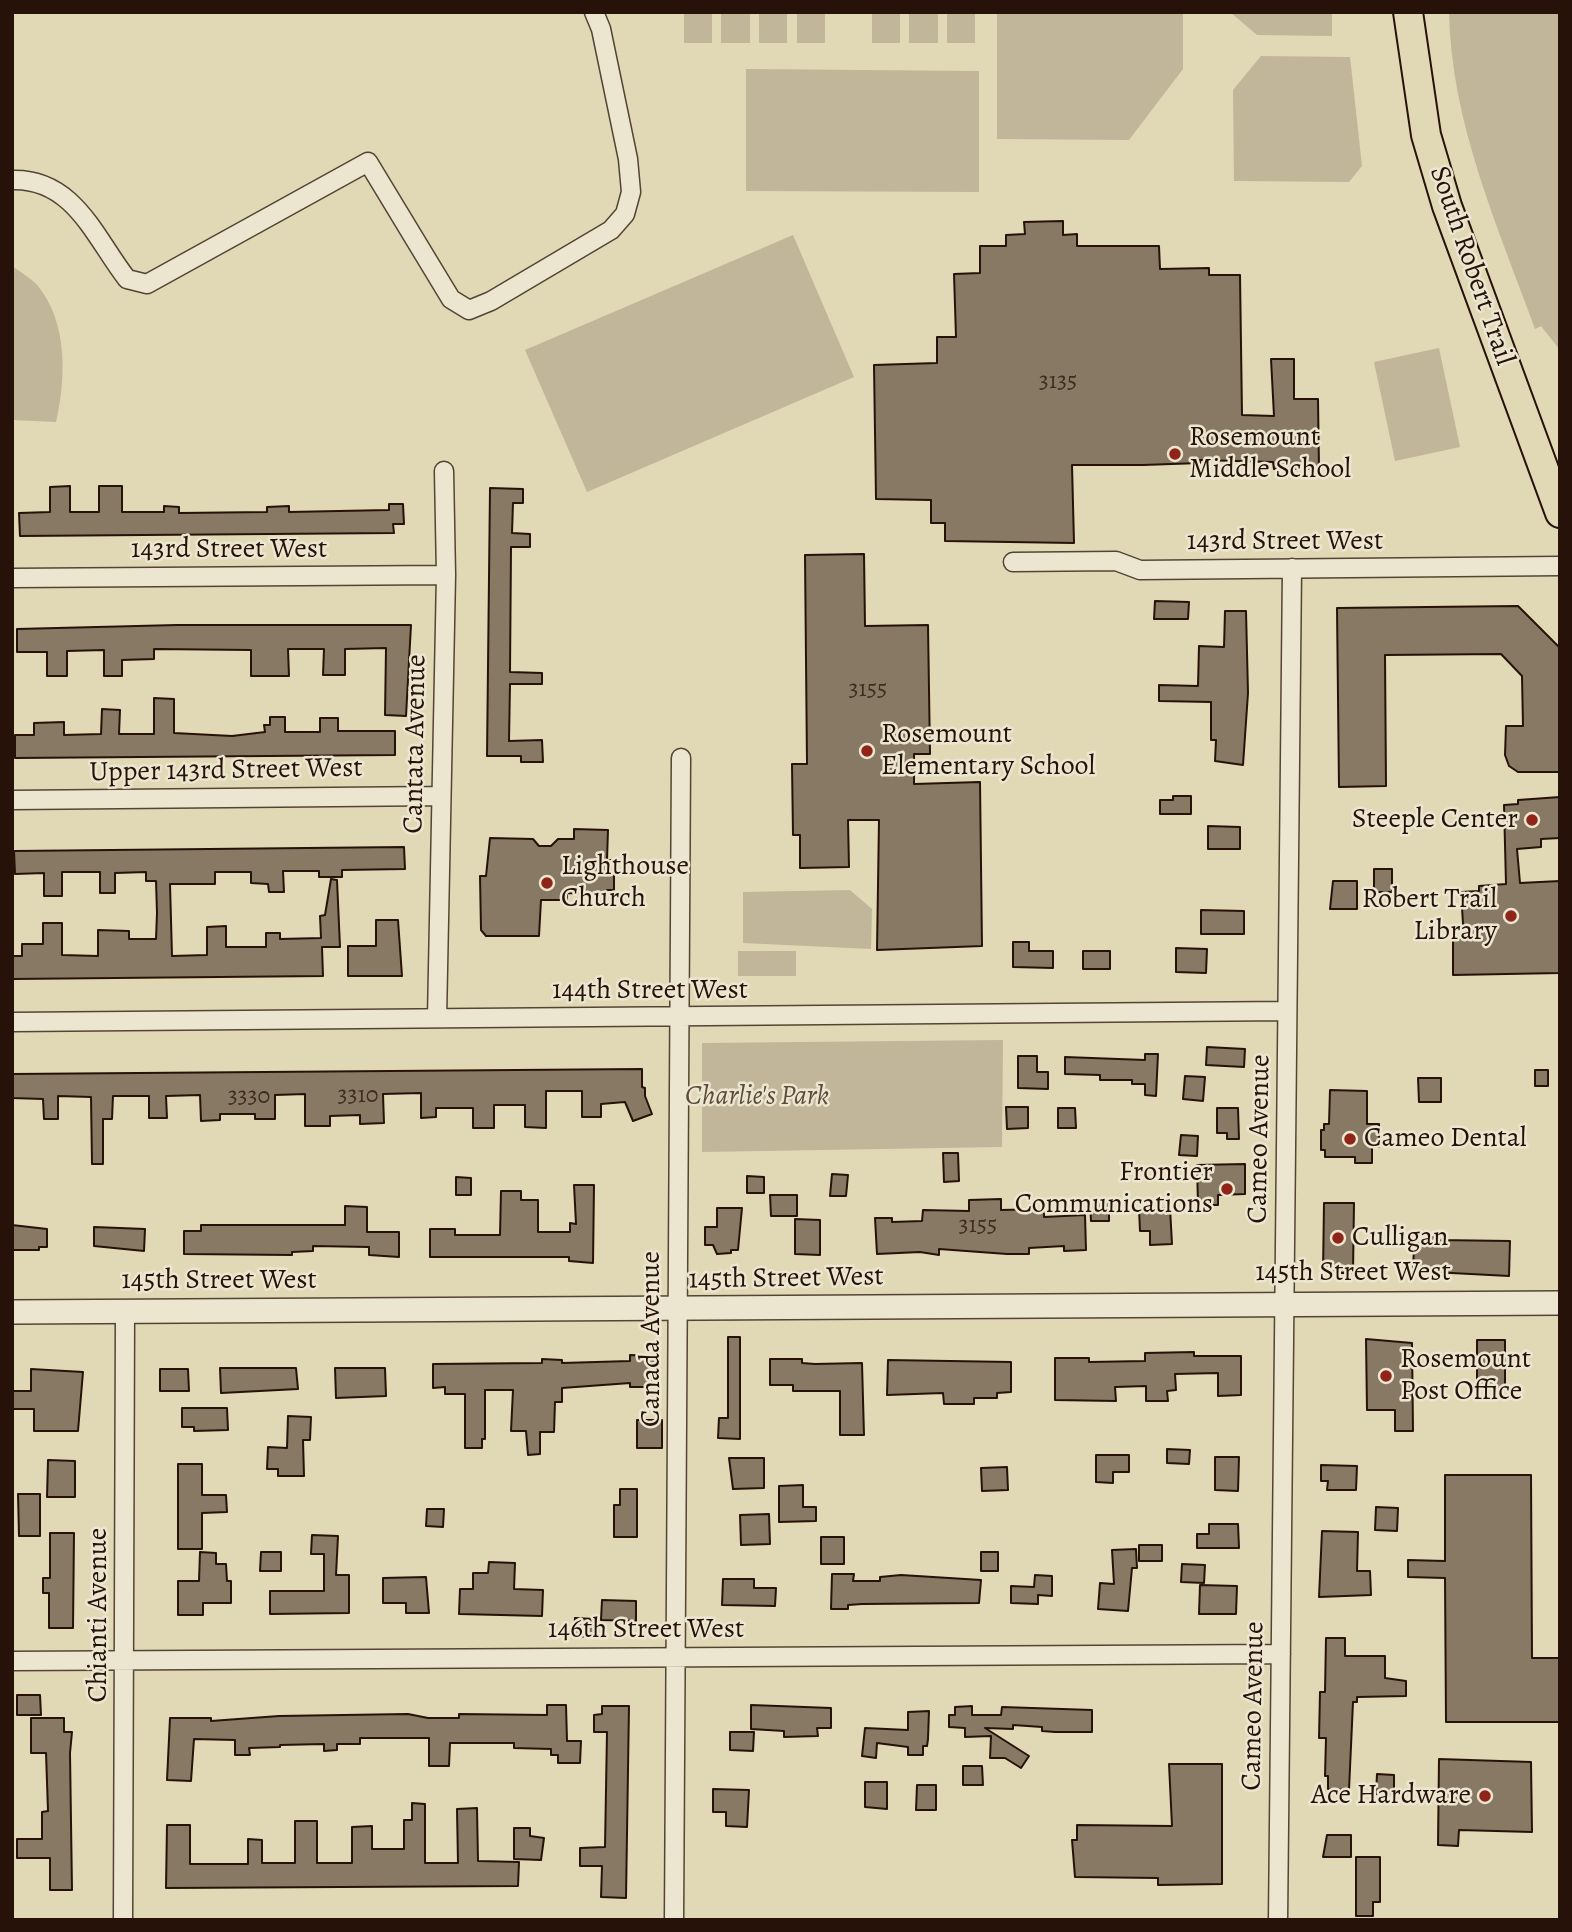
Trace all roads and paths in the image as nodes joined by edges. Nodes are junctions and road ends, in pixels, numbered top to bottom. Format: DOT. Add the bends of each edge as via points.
graph roads {
  1 [pos="594,12"];
  2 [pos="1408,12"];
  3 [pos="12,180"];
  4 [pos="444,471"];
  5 [pos="1560,513"];
  6 [pos="1013,562"];
  7 [pos="1560,566"];
  8 [pos="1292,568"];
  9 [pos="446,575"];
  10 [pos="12,578"];
  11 [pos="681,758"];
  12 [pos="441,796"];
  13 [pos="12,800"];
  14 [pos="1287,1011"];
  15 [pos="679,1017"];
  16 [pos="437,1018"];
  17 [pos="12,1021"];
  18 [pos="1284,1303"];
  19 [pos="1560,1303"];
  20 [pos="678,1310"];
  21 [pos="125,1311"];
  22 [pos="12,1312"];
  23 [pos="1281,1654"];
  24 [pos="678,1656"];
  25 [pos="12,1661"];
  26 [pos="126,1661"];
  27 [pos="123,1920"];
  28 [pos="674,1920"];
  29 [pos="1278,1920"];
  1 -- 3 [label="street" via="628,159 631,192 625,214 611,230 491,302 469,310 451,299 368,162 147,284 127,279 85,215 67,197 25,180"];
  2 -- 5 [label="main road, South Robert Trail" via="1426,135 1447,206"];
  4 -- 9 [label="street, Cantata Avenue"];
  6 -- 8 [label="street, 143rd Street West" via="1116,561 1140,570"];
  7 -- 8 [label="street, 143rd Street West"];
  8 -- 14 [label="street, Cameo Avenue"];
  9 -- 10 [label="street, 143rd Street West"];
  9 -- 12 [label="street, Cantata Avenue"];
  11 -- 15 [label="street, Canada Avenue"];
  12 -- 13 [label="street, Upper 143rd Street West"];
  12 -- 16 [label="street, Cantata Avenue"];
  14 -- 15 [label="street, 144th Street West"];
  14 -- 18 [label="street, Cameo Avenue"];
  15 -- 16 [label="street, 144th Street West"];
  15 -- 20 [label="street, Canada Avenue"];
  16 -- 17 [label="street, 144th Street West"];
  18 -- 19 [label="street, 145th Street West"];
  18 -- 20 [label="street, 145th Street West"];
  18 -- 23 [label="street, Cameo Avenue"];
  20 -- 21 [label="street, 145th Street West"];
  20 -- 24 [label="street, Canada Avenue"];
  21 -- 22 [label="street, 145th Street West"];
  21 -- 26 [label="street, Chianti Avenue"];
  23 -- 24 [label="street, 146th Street West"];
  23 -- 29 [label="street, Cameo Avenue"];
  24 -- 26 [label="street, 146th Street West"];
  24 -- 28 [label="street, Canada Avenue"];
  25 -- 26 [label="street, 146th Street West"];
  26 -- 27 [label="street, Chianti Avenue"];
}
